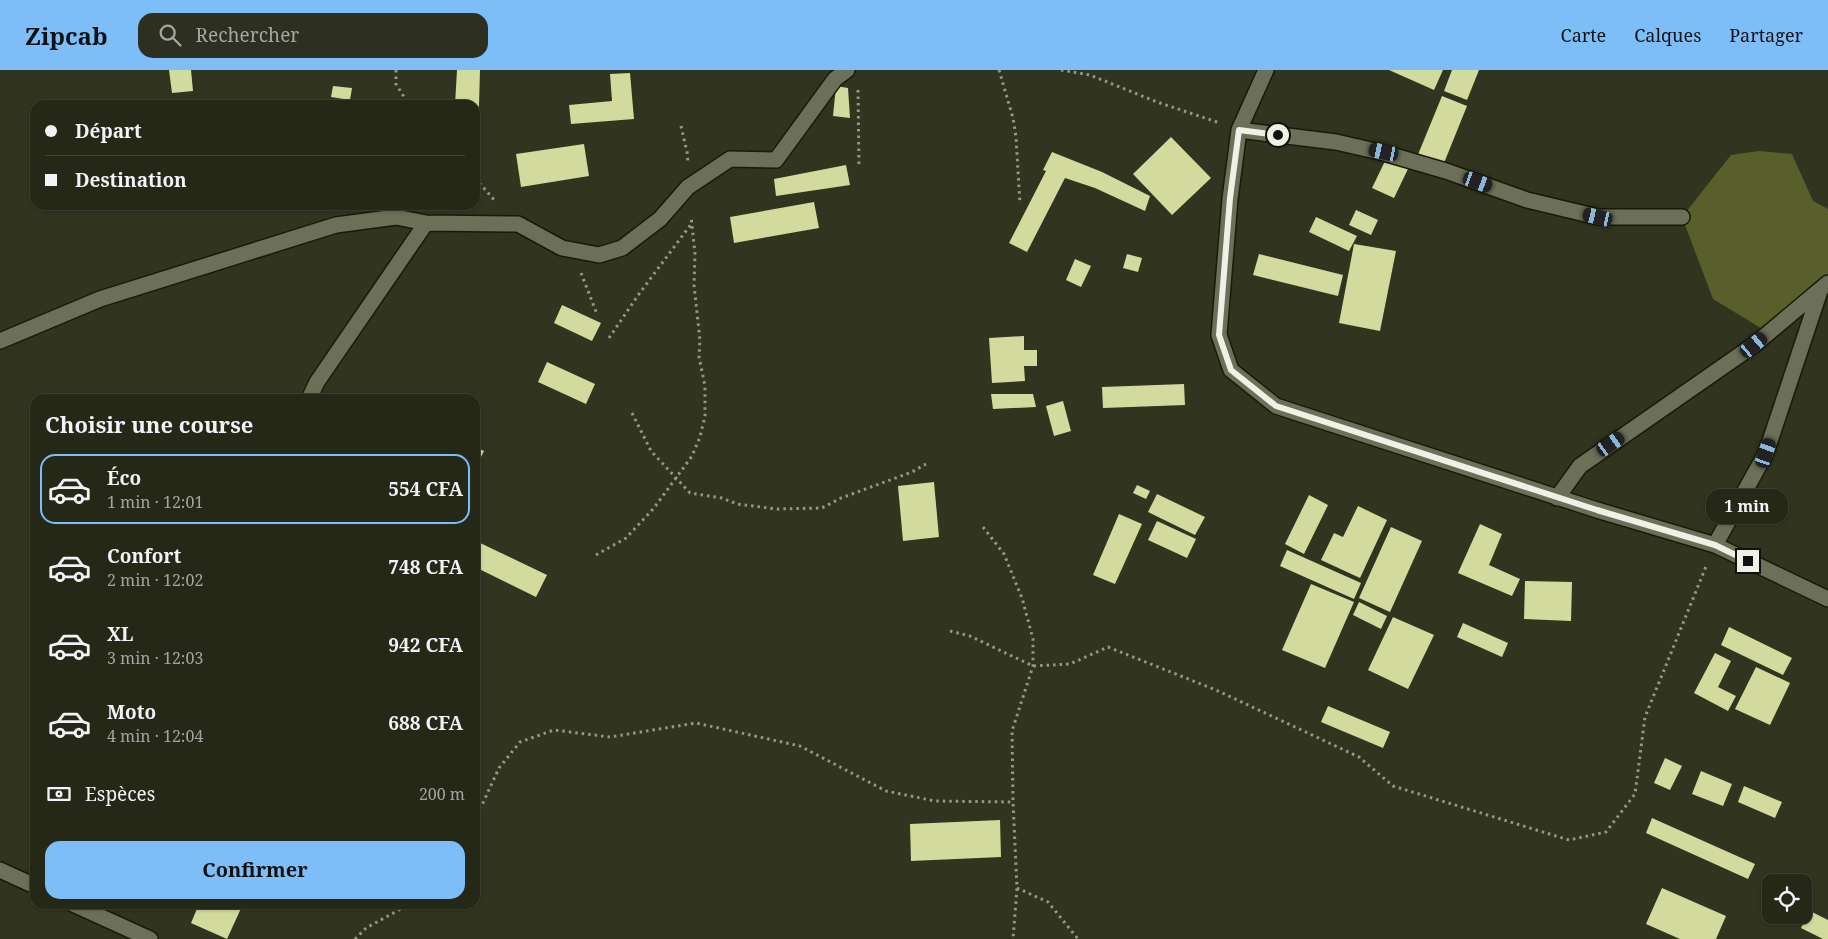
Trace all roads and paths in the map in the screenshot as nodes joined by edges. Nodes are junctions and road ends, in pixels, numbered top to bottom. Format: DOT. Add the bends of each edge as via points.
graph roads {
  1 [pos="396,70"];
  2 [pos="847,70"];
  3 [pos="999,70"];
  4 [pos="1061,70"];
  5 [pos="1266,70"];
  6 [pos="858,84"];
  7 [pos="406,100"];
  8 [pos="681,126"];
  9 [pos="1239,130"];
  10 [pos="859,168"];
  11 [pos="688,187"];
  12 [pos="1020,204"];
  13 [pos="1682,217"];
  14 [pos="426,223"];
  15 [pos="692,223"];
  16 [pos="571,250"];
  17 [pos="1824,286"];
  18 [pos="598,314"];
  19 [pos="609,338"];
  20 [pos="0,341"];
  21 [pos="312,394"];
  22 [pos="632,413"];
  23 [pos="926,464"];
  24 [pos="678,478"];
  25 [pos="1557,498"];
  26 [pos="983,527"];
  27 [pos="1715,545"];
  28 [pos="596,555"];
  29 [pos="1828,599"];
  30 [pos="950,630"];
  31 [pos="1033,666"];
  32 [pos="1013,802"];
  33 [pos="480,808"];
  34 [pos="0,870"];
  35 [pos="30,884"];
  36 [pos="1017,888"];
  37 [pos="84,909"];
  38 [pos="400,909"];
  39 [pos="150,939"];
  40 [pos="355,939"];
  41 [pos="1013,939"];
  42 [pos="1078,939"];
  1 -- 7 [label="path" via="396,84"];
  2 -- 11 [label="street" via="835,79 776,160 730,159"];
  3 -- 12 [label="path" via="1016,137"];
  4 -- 9 [label="path" via="1090,75"];
  5 -- 9 [label="street"];
  6 -- 10 [label="path"];
  8 -- 11 [label="path" via="688,152"];
  9 -- 13 [label="street" via="1336,142 1384,152 1527,200 1598,217"];
  9 -- 25 [label="street" via="1219,335 1231,370 1276,406"];
  11 -- 15 [label="path"];
  11 -- 16 [label="street" via="660,219 622,248 599,255"];
  14 -- 16 [label="street" via="518,224"];
  14 -- 20 [label="street" via="396,217 336,226 100,299"];
  14 -- 21 [label="street" via="317,382"];
  15 -- 19 [label="path"];
  15 -- 24 [label="path" via="705,416 692,456"];
  16 -- 18 [label="path"];
  17 -- 25 [label="street" via="1754,345 1580,466"];
  17 -- 27 [label="street" via="1766,453"];
  22 -- 24 [label="path" via="652,451"];
  23 -- 24 [label="path" via="822,508 777,509 737,504 722,498 690,494"];
  24 -- 28 [label="path" via="626,538"];
  25 -- 27 [label="street"];
  26 -- 31 [label="path" via="1004,554 1022,598 1033,639"];
  27 -- 29 [label="street"];
  27 -- 31 [label="path" via="1645,716 1635,794 1606,832 1570,840 1393,786 1359,757 1216,690 1108,647 1070,664"];
  30 -- 31 [label="path"];
  31 -- 32 [label="path" via="1012,731"];
  32 -- 33 [label="path" via="935,801 886,791 800,746 696,724 610,737 554,730 520,742 499,768"];
  32 -- 36 [label="path"];
  34 -- 35 [label="street"];
  36 -- 41 [label="path"];
  36 -- 42 [label="path" via="1048,902"];
  37 -- 39 [label="street"];
  38 -- 40 [label="path" via="366,928"];
}
